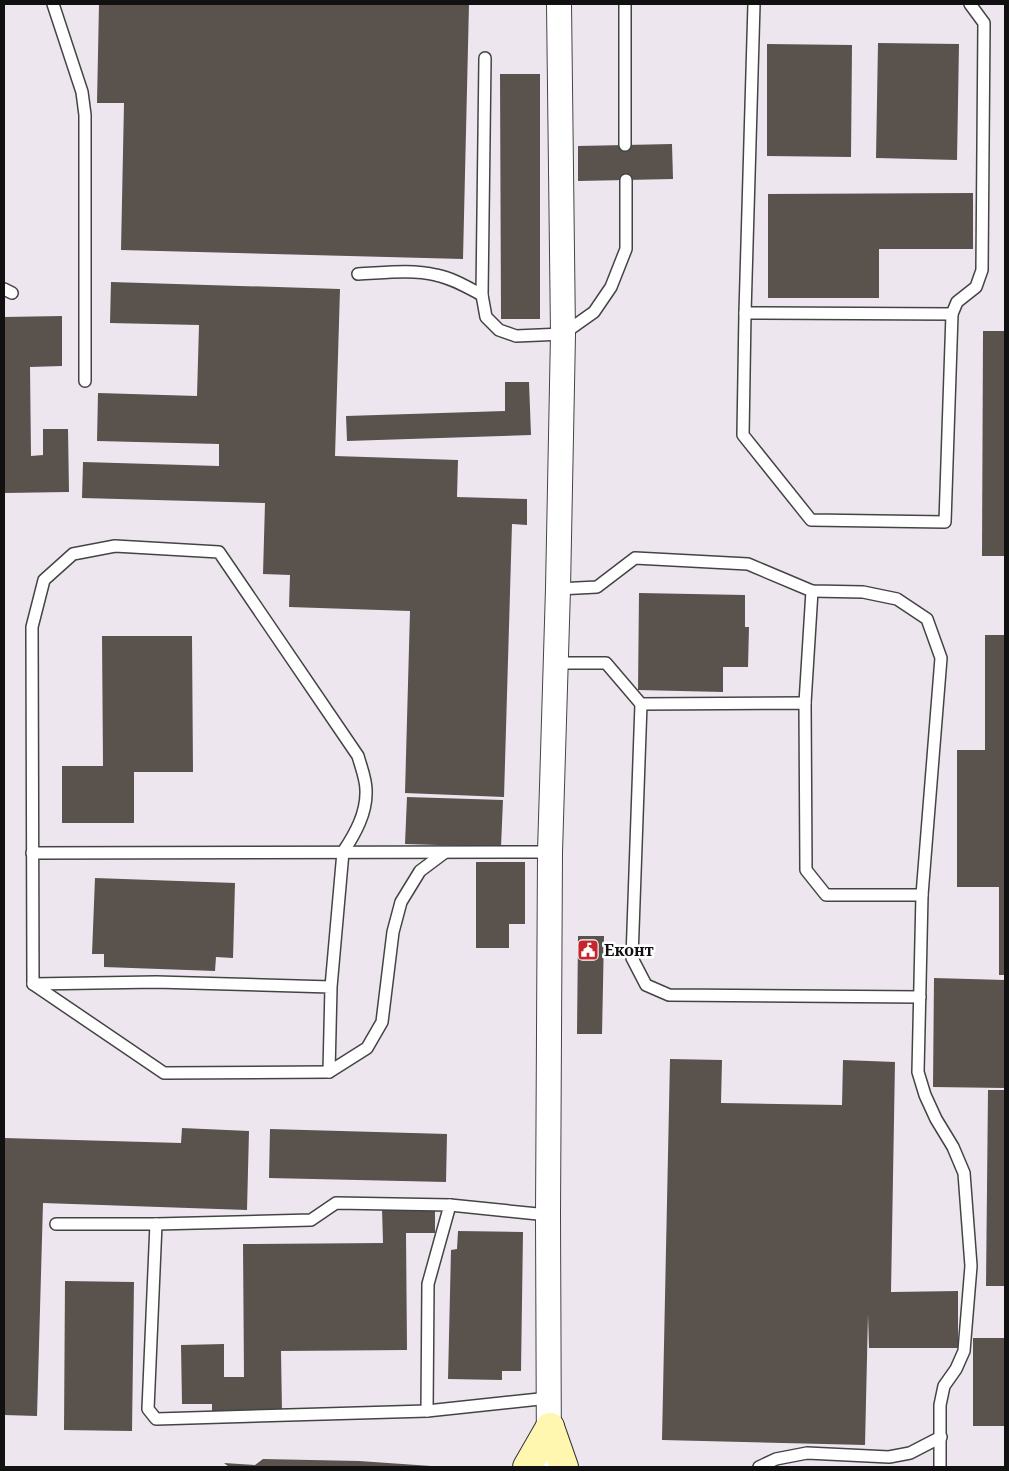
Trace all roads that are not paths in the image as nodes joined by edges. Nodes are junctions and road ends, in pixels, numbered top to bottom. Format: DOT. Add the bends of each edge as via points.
graph roads {
  1 [pos="53,4"];
  2 [pos="559,4"];
  3 [pos="625,4"];
  4 [pos="754,4"];
  5 [pos="970,4"];
  6 [pos="485,58"];
  7 [pos="625,145"];
  8 [pos="626,180"];
  9 [pos="358,274"];
  10 [pos="482,295"];
  11 [pos="746,313"];
  12 [pos="952,314"];
  13 [pos="563,334"];
  14 [pos="85,381"];
  15 [pos="558,589"];
  16 [pos="812,591"];
  17 [pos="556,663"];
  18 [pos="641,704"];
  19 [pos="805,704"];
  20 [pos="343,852"];
  21 [pos="444,852"];
  22 [pos="550,852"];
  23 [pos="32,853"];
  24 [pos="922,895"];
  25 [pos="33,984"];
  26 [pos="330,987"];
  27 [pos="920,997"];
  28 [pos="329,1072"];
  29 [pos="450,1205"];
  30 [pos="548,1216"];
  31 [pos="56,1224"];
  32 [pos="156,1224"];
  33 [pos="549,1398"];
  34 [pos="427,1411"];
  35 [pos="550,1427"];
  36 [pos="941,1436"];
  37 [pos="527,1467"];
  38 [pos="549,1467"];
  39 [pos="564,1467"];
  40 [pos="759,1467"];
  41 [pos="940,1467"];
  1 -- 14 [label="lane" via="82,92 85,115"];
  2 -- 13 [label="street"];
  3 -- 7 [label="lane"];
  4 -- 11 [label="lane"];
  5 -- 12 [label="lane" via="984,23 982,270 976,287 957,302"];
  6 -- 10 [label="lane"];
  8 -- 13 [label="lane" via="626,249 611,287 594,312"];
  9 -- 10 [label="lane" via="435,274"];
  10 -- 13 [label="lane" via="486,317 499,330 516,336"];
  11 -- 12 [label="lane"];
  11 -- 12 [label="lane" via="743,435 812,520 945,522"];
  13 -- 15 [label="street"];
  15 -- 16 [label="lane" via="596,587 635,558 748,564"];
  15 -- 17 [label="street"];
  16 -- 19 [label="lane"];
  16 -- 24 [label="lane" via="863,592 897,599 926,619 941,658"];
  17 -- 18 [label="lane" via="606,663"];
  17 -- 22 [label="street"];
  18 -- 19 [label="lane"];
  18 -- 27 [label="lane" via="632,958 646,984 669,995"];
  19 -- 24 [label="lane" via="806,870 826,895"];
  20 -- 21 [label="lane"];
  20 -- 23 [label="lane"];
  20 -- 23 [label="lane" via="364,812 366,789 358,756 219,552 114,546 73,554 44,580 32,627"];
  20 -- 26 [label="lane"];
  21 -- 22 [label="lane"];
  21 -- 28 [label="lane" via="420,871 401,902 393,932 382,1022 367,1048"];
  22 -- 30 [label="street"];
  23 -- 25 [label="lane"];
  24 -- 27 [label="lane"];
  25 -- 26 [label="lane" via="156,982"];
  25 -- 28 [label="lane" via="164,1074"];
  26 -- 28 [label="lane"];
  27 -- 36 [label="lane" via="918,1072 925,1095 964,1173 971,1266 964,1351 944,1386 940,1404"];
  29 -- 30 [label="lane"];
  29 -- 32 [label="lane" via="336,1203 311,1220"];
  29 -- 34 [label="lane" via="428,1284"];
  30 -- 33 [label="street"];
  31 -- 32 [label="lane"];
  32 -- 34 [label="lane" via="148,1409 156,1419"];
  33 -- 34 [label="lane"];
  33 -- 35 [label="street"];
  35 -- 37 [label="main road"];
  35 -- 38 [label="street"];
  35 -- 39 [label="main road"];
  36 -- 40 [label="lane" via="910,1453 889,1456 807,1453 776,1459"];
  36 -- 41 [label="lane"];
}
